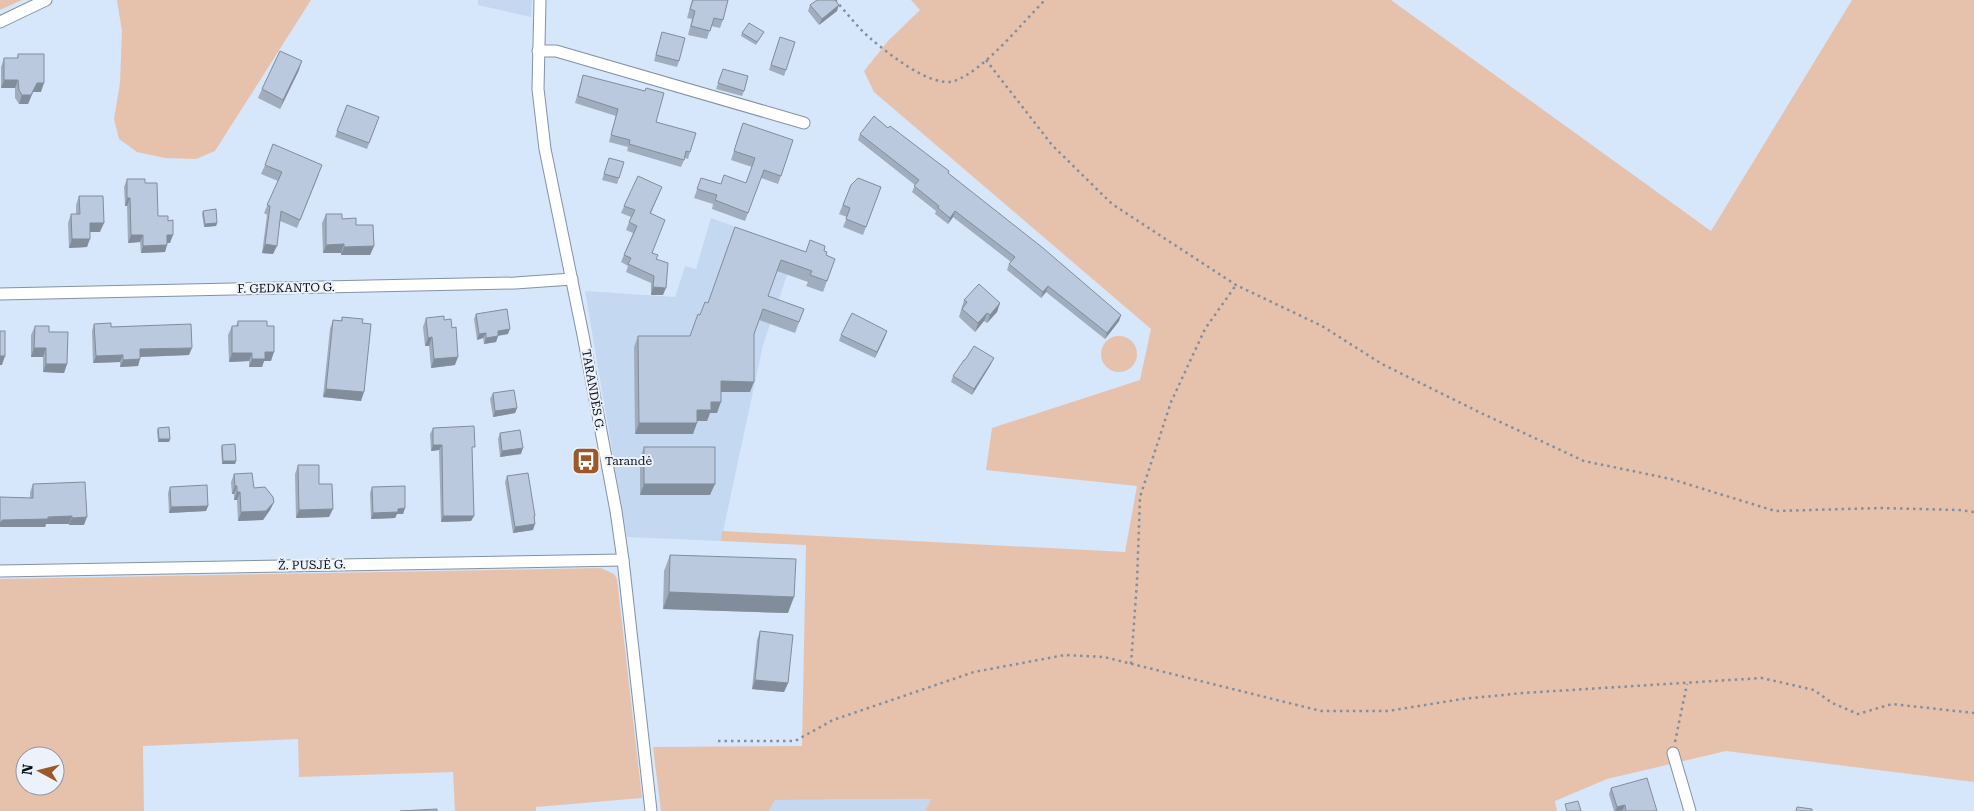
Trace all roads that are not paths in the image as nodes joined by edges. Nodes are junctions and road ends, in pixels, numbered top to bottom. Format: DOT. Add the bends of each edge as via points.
graph roads {
  1 [pos="46,0"];
  2 [pos="540,0"];
  3 [pos="0,22"];
  4 [pos="538,51"];
  5 [pos="804,123"];
  6 [pos="572,279"];
  7 [pos="0,294"];
  8 [pos="623,560"];
  9 [pos="0,571"];
  10 [pos="1673,753"];
  11 [pos="651,811"];
  12 [pos="1690,811"];
  1 -- 3 [label="street"];
  2 -- 4 [label="street, TARANDĖS G."];
  4 -- 5 [label="street" via="556,51"];
  4 -- 6 [label="street, TARANDĖS G." via="538,90 545,152"];
  6 -- 7 [label="street, F. GEDKANTO G." via="515,283"];
  6 -- 8 [label="street, TARANDĖS G."];
  8 -- 9 [label="street, Ž. PUSJĖ G."];
  8 -- 11 [label="street, TARANDĖS G."];
  10 -- 12 [label="street"];
}
